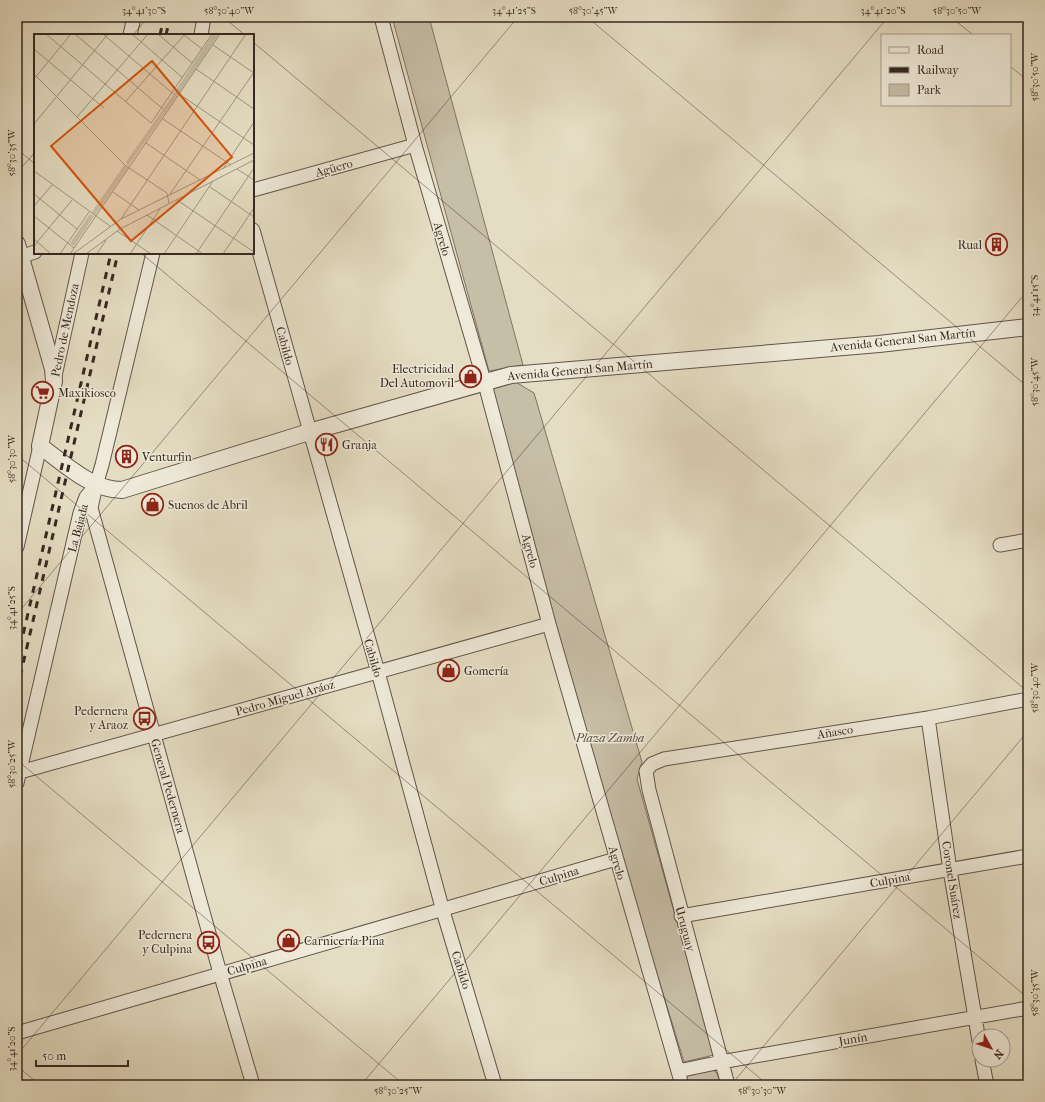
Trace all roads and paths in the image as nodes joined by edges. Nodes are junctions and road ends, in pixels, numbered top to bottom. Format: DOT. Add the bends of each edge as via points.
graph roads {
  1 [pos="134,17"];
  2 [pos="204,17"];
  3 [pos="381,17"];
  4 [pos="130,34"];
  5 [pos="201,34"];
  6 [pos="415,145"];
  7 [pos="254,190"];
  8 [pos="254,234"];
  9 [pos="22,253"];
  10 [pos="82,254"];
  11 [pos="153,254"];
  12 [pos="1028,327"];
  13 [pos="54,381"];
  14 [pos="485,384"];
  15 [pos="309,432"];
  16 [pos="40,446"];
  17 [pos="96,485"];
  18 [pos="20,517"];
  19 [pos="1028,540"];
  20 [pos="1000,545"];
  21 [pos="17,548"];
  22 [pos="549,624"];
  23 [pos="378,672"];
  24 [pos="1028,699"];
  25 [pos="928,718"];
  26 [pos="153,735"];
  27 [pos="646,771"];
  28 [pos="18,777"];
  29 [pos="1028,856"];
  30 [pos="616,859"];
  31 [pos="950,870"];
  32 [pos="443,911"];
  33 [pos="681,916"];
  34 [pos="220,973"];
  35 [pos="1028,1008"];
  36 [pos="975,1017"];
  37 [pos="977,1028"];
  38 [pos="17,1033"];
  39 [pos="721,1062"];
  40 [pos="983,1068"];
  41 [pos="678,1072"];
  42 [pos="253,1085"];
  43 [pos="495,1085"];
  44 [pos="682,1085"];
  45 [pos="728,1085"];
  46 [pos="986,1085"];
  1 -- 4 [label="street"];
  2 -- 5 [label="street"];
  3 -- 6 [label="street, Agrelo"];
  6 -- 7 [label="street, Agüero"];
  6 -- 14 [label="street, Agrelo"];
  8 -- 15 [label="street, Cabildo"];
  9 -- 13 [label="street"];
  10 -- 13 [label="street, Pedro de Mendoza"];
  11 -- 17 [label="street, La Bajada"];
  12 -- 14 [label="street, Avenida General San Martín" via="865,345 512,375"];
  13 -- 16 [label="street, Pedro de Mendoza"];
  14 -- 15 [label="street, Avenida General San Martín"];
  14 -- 22 [label="street, Agrelo"];
  15 -- 17 [label="street, Avenida General San Martín" via="122,490"];
  15 -- 23 [label="street, Cabildo"];
  16 -- 17 [label="street, Avenida General San Martín"];
  16 -- 18 [label="street, Pedro de Mendoza"];
  17 -- 26 [label="street, General Pedernera" via="91,508"];
  17 -- 28 [label="street, La Bajada" via="86,497 80,513"];
  18 -- 21 [label="street, Pedro de Mendoza"];
  19 -- 20 [label="street"];
  22 -- 23 [label="street, Pedro Miguel Aráoz"];
  22 -- 30 [label="street, Agrelo"];
  23 -- 26 [label="street, Pedro Miguel Aráoz"];
  23 -- 32 [label="street, Cabildo"];
  24 -- 25 [label="street, Añasco"];
  25 -- 27 [label="street, Añasco" via="664,759 652,764"];
  25 -- 31 [label="street, Coronel Suárez"];
  26 -- 28 [label="street, Pedro Miguel Aráoz"];
  26 -- 34 [label="street, General Pedernera"];
  27 -- 33 [label="street, Uruguay"];
  29 -- 31 [label="street, Culpina"];
  30 -- 32 [label="street, Culpina"];
  30 -- 41 [label="street, Agrelo"];
  31 -- 33 [label="street, Culpina"];
  31 -- 36 [label="street, Coronel Suárez"];
  32 -- 34 [label="street, Culpina"];
  32 -- 43 [label="street, Cabildo"];
  33 -- 39 [label="street, Uruguay"];
  34 -- 38 [label="street, Culpina"];
  34 -- 42 [label="street, General Pedernera"];
  35 -- 36 [label="street, Junín"];
  36 -- 37 [label="street, Coronel Suárez"];
  36 -- 39 [label="street, Junín"];
  39 -- 41 [label="street, Junín"];
  39 -- 45 [label="street, Uruguay"];
  40 -- 46 [label="street"];
  41 -- 44 [label="street, Agrelo"];
}
